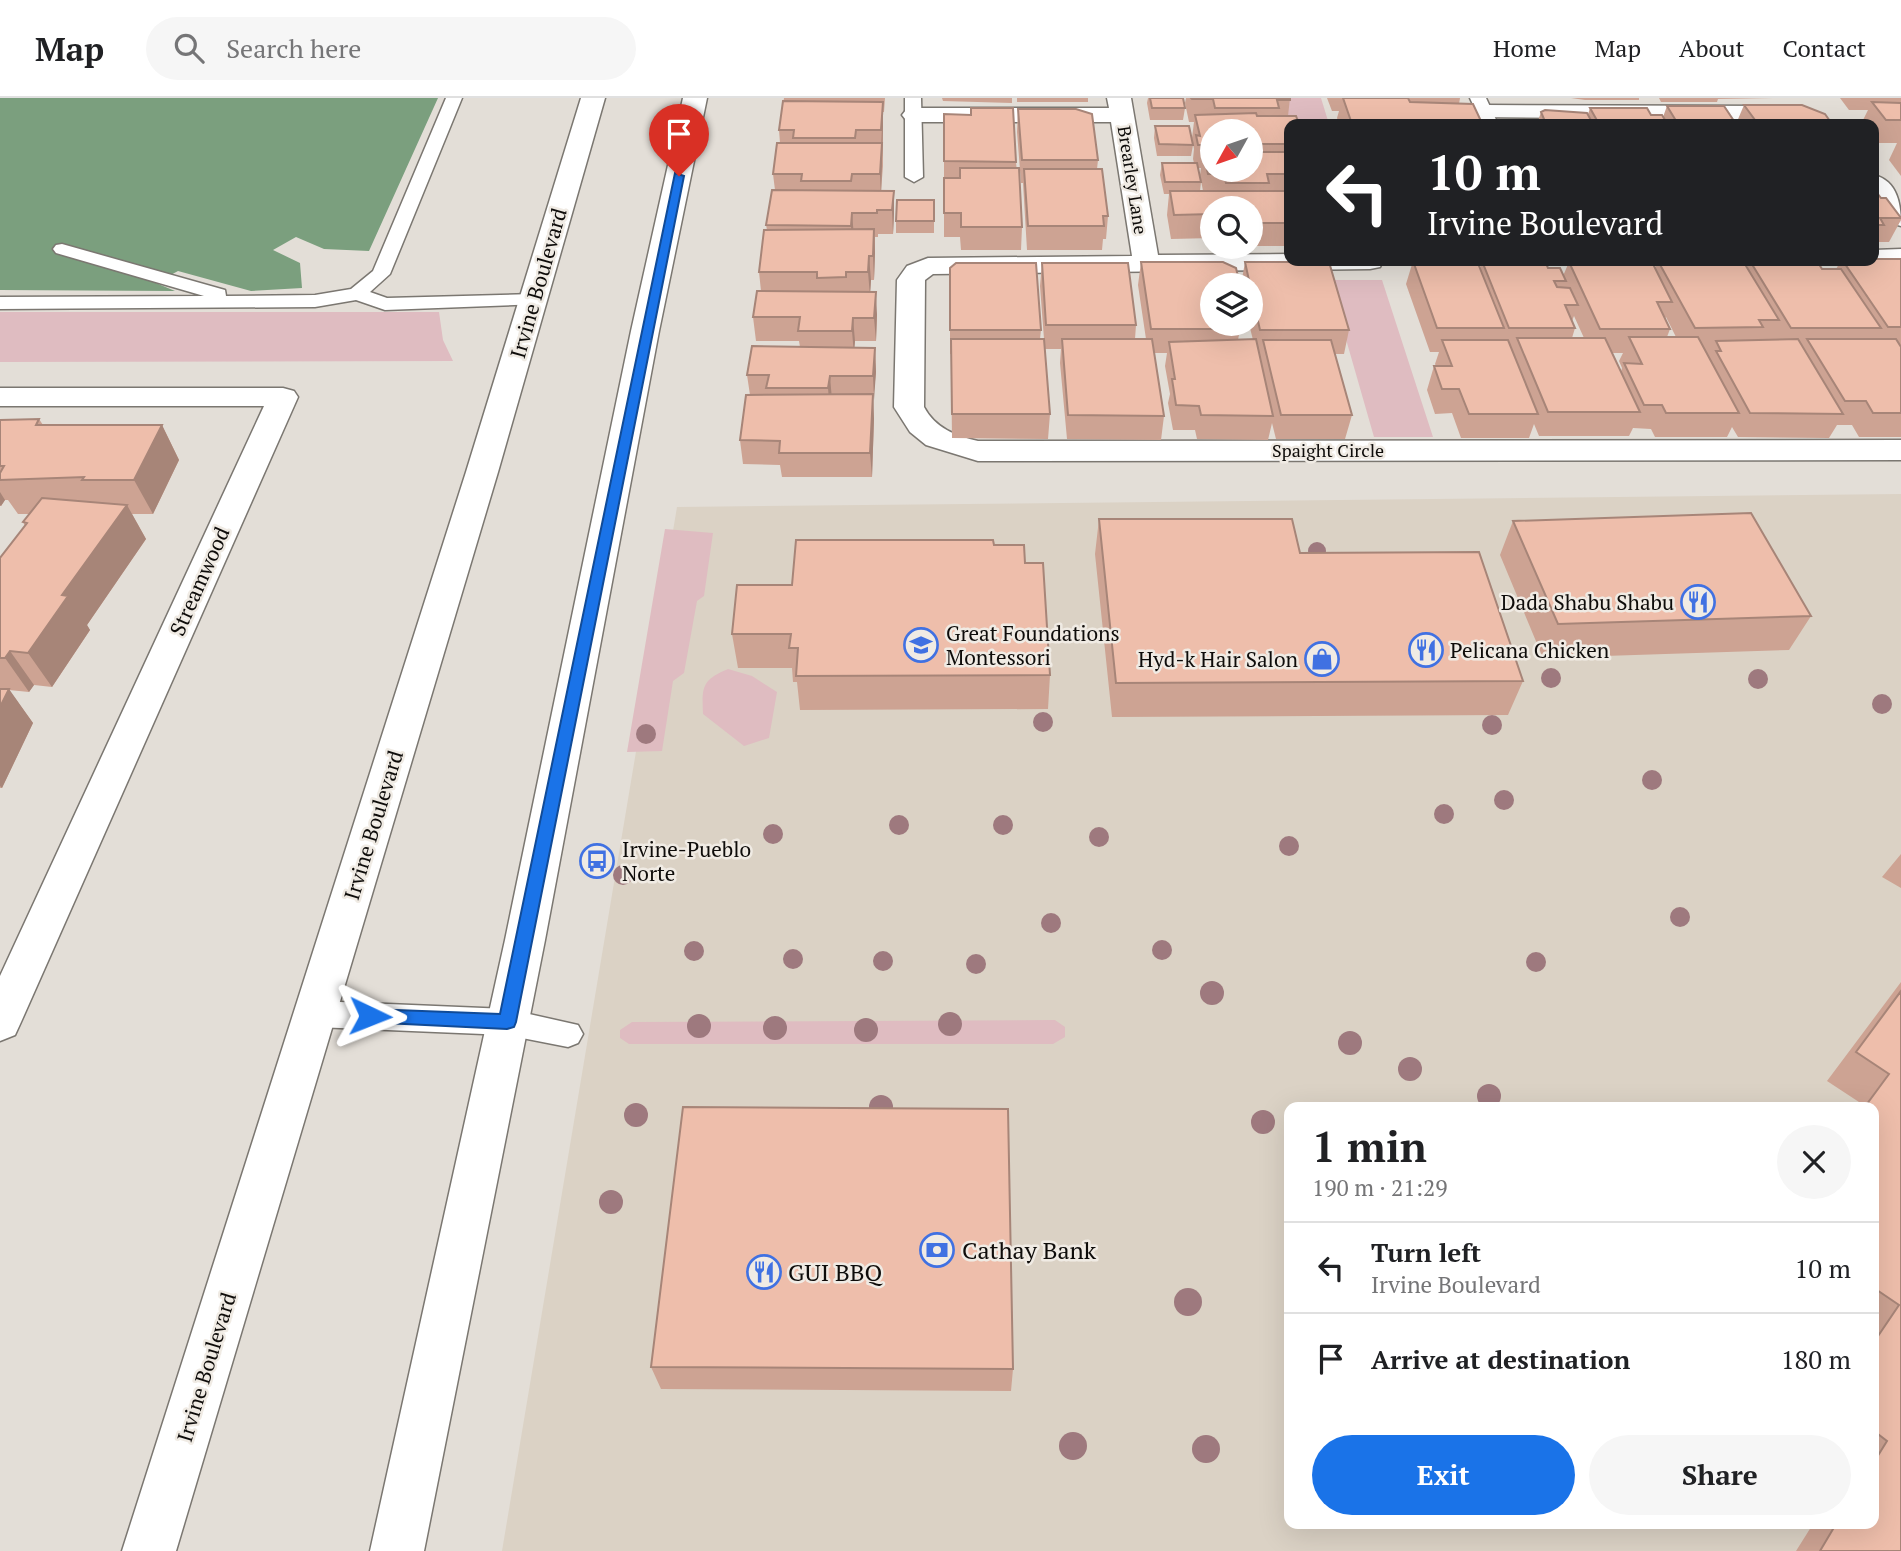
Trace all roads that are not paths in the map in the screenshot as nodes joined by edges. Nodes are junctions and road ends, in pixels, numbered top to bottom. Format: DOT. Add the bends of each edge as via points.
graph roads {
  1 [pos="453,98"];
  2 [pos="593,98"];
  3 [pos="695,98"];
  4 [pos="1814,105"];
  5 [pos="913,106"];
  6 [pos="1120,106"];
  7 [pos="1484,112"];
  8 [pos="914,177"];
  9 [pos="1879,189"];
  10 [pos="1901,218"];
  11 [pos="62,249"];
  12 [pos="1901,257"];
  13 [pos="1879,258"];
  14 [pos="1284,261"];
  15 [pos="1146,262"];
  16 [pos="357,293"];
  17 [pos="533,300"];
  18 [pos="216,302"];
  19 [pos="0,303"];
  20 [pos="0,397"];
  21 [pos="1901,450"];
  22 [pos="316,1014"];
  23 [pos="0,1022"];
  24 [pos="507,1022"];
  25 [pos="568,1034"];
  26 [pos="149,1551"];
  27 [pos="397,1551"];
  1 -- 16 [label="lane" via="381,274"];
  2 -- 17 [label="street, Irvine Boulevard"];
  3 -- 24 [label="street"];
  4 -- 7 [label="street"];
  5 -- 6 [label="street"];
  5 -- 8 [label="lane"];
  6 -- 15 [label="street, Brearley Lane"];
  9 -- 10 [label="street"];
  11 -- 18 [label="lane" via="219,294"];
  12 -- 13 [label="street"];
  14 -- 15 [label="street"];
  15 -- 21 [label="street, Spaight Circle" via="940,264 917,272 911,280 909,407 915,421 926,432 978,451"];
  16 -- 17 [label="lane" via="385,304"];
  16 -- 18 [label="lane" via="314,301"];
  17 -- 22 [label="street, Irvine Boulevard"];
  18 -- 19 [label="lane"];
  20 -- 23 [label="street, Streamwood" via="283,397"];
  22 -- 24 [label="lane"];
  22 -- 26 [label="street, Irvine Boulevard"];
  24 -- 25 [label="lane"];
  24 -- 27 [label="street"];
}
